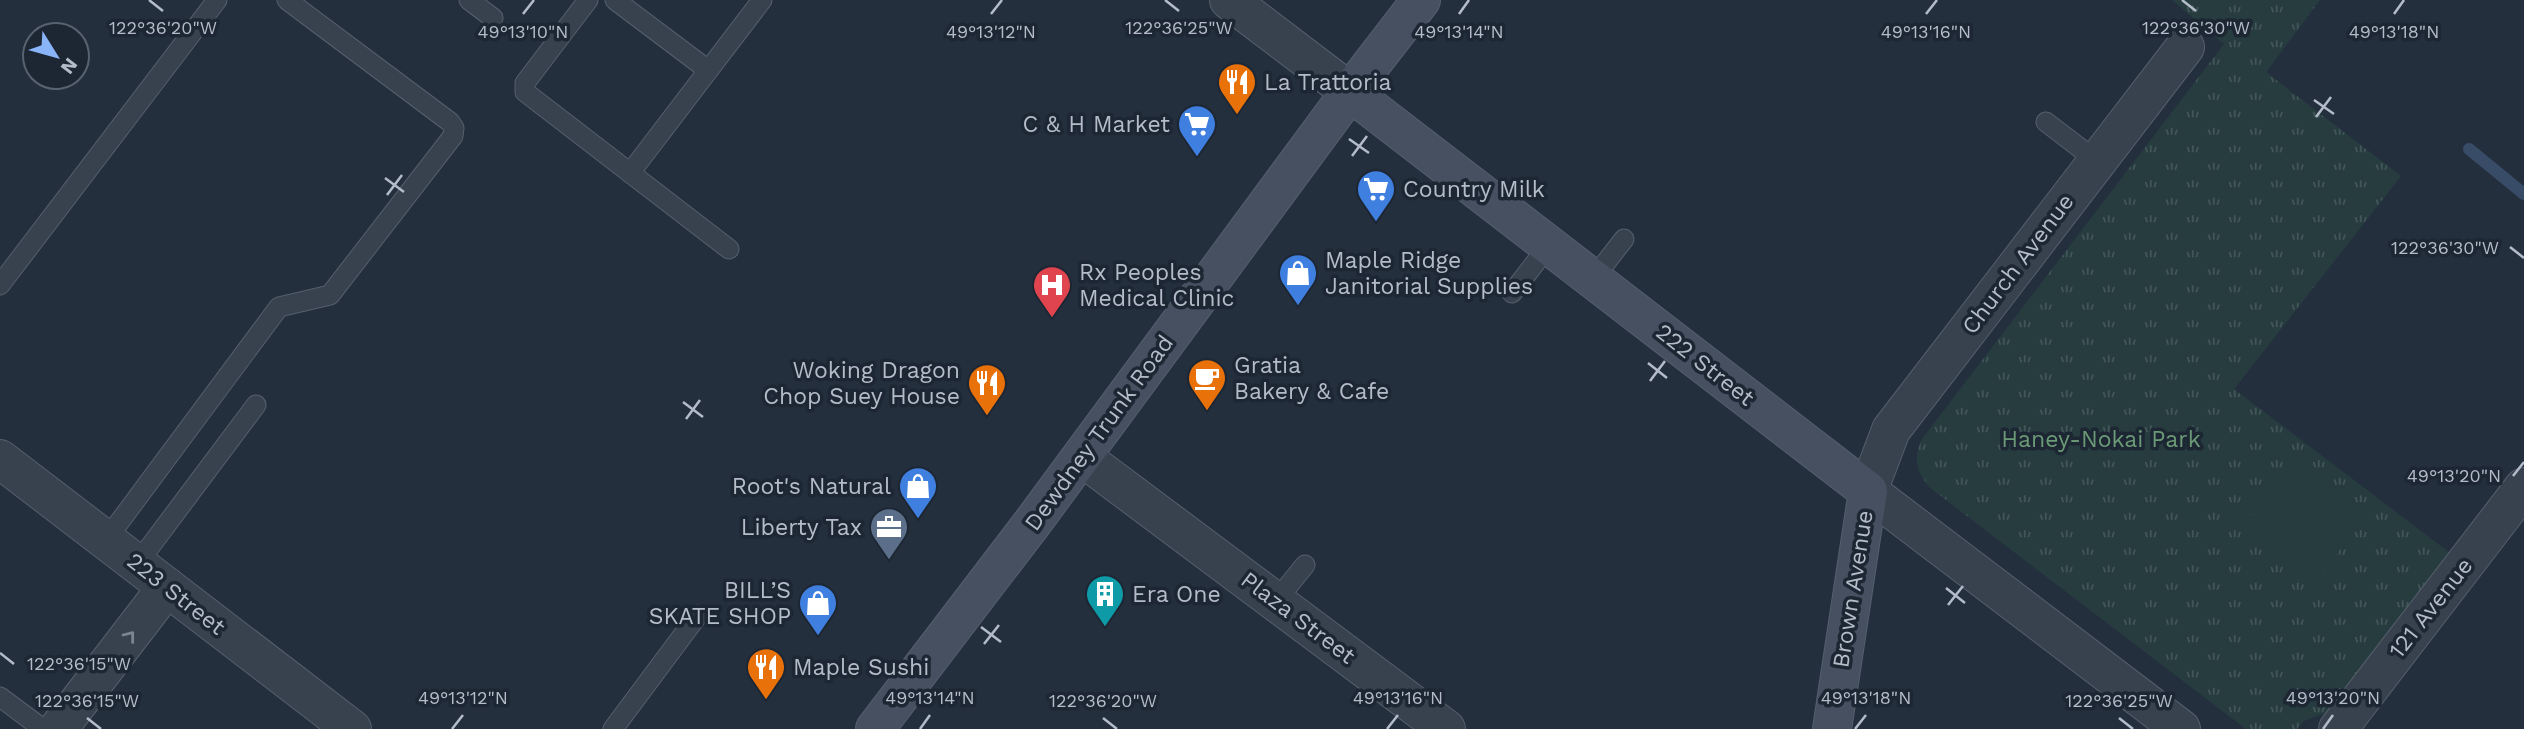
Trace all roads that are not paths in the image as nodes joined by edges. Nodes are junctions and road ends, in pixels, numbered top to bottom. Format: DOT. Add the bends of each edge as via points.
graph roads {
  1 [pos="217,0"];
  2 [pos="287,0"];
  3 [pos="469,0"];
  4 [pos="588,0"];
  5 [pos="615,0"];
  6 [pos="762,0"];
  7 [pos="1229,0"];
  8 [pos="1421,0"];
  9 [pos="493,18"];
  10 [pos="2185,47"];
  11 [pos="708,70"];
  12 [pos="1350,92"];
  13 [pos="2046,122"];
  14 [pos="2097,161"];
  15 [pos="630,173"];
  16 [pos="1624,239"];
  17 [pos="1549,245"];
  18 [pos="729,250"];
  19 [pos="1593,279"];
  20 [pos="0,285"];
  21 [pos="1512,293"];
  22 [pos="256,405"];
  23 [pos="1082,457"];
  24 [pos="0,458"];
  25 [pos="2524,487"];
  26 [pos="1868,491"];
  27 [pos="106,540"];
  28 [pos="137,564"];
  29 [pos="1305,565"];
  30 [pos="167,587"];
  31 [pos="1276,601"];
  32 [pos="698,615"];
  33 [pos="0,697"];
  34 [pos="43,729"];
  35 [pos="58,729"];
  36 [pos="352,729"];
  37 [pos="613,729"];
  38 [pos="875,729"];
  39 [pos="1446,729"];
  40 [pos="1832,729"];
  41 [pos="2181,729"];
  42 [pos="2339,729"];
  1 -- 20 [label="lane"];
  2 -- 27 [label="lane" via="450,122 453,136 330,296 279,307"];
  3 -- 9 [label="lane"];
  4 -- 15 [label="lane" via="524,88"];
  5 -- 11 [label="lane"];
  6 -- 11 [label="lane"];
  7 -- 12 [label="street, 222 Street"];
  8 -- 12 [label="main road, Dewdney Trunk Road"];
  10 -- 14 [label="street, Church Avenue"];
  11 -- 15 [label="lane"];
  12 -- 17 [label="main road, 222 Street"];
  12 -- 23 [label="main road, Dewdney Trunk Road"];
  13 -- 14 [label="lane"];
  14 -- 26 [label="street, Church Avenue" via="1891,430"];
  15 -- 18 [label="lane"];
  16 -- 19 [label="lane"];
  17 -- 19 [label="main road, 222 Street"];
  17 -- 21 [label="lane"];
  19 -- 26 [label="main road, 222 Street"];
  22 -- 28 [label="lane"];
  23 -- 31 [label="street, Plaza Street"];
  23 -- 38 [label="main road, Dewdney Trunk Road"];
  24 -- 27 [label="street, 223 Street"];
  25 -- 42 [label="street, 121 Avenue"];
  26 -- 40 [label="main road, Brown Avenue"];
  26 -- 41 [label="street, 222 Street"];
  27 -- 28 [label="street, 223 Street"];
  28 -- 30 [label="street, 223 Street"];
  29 -- 31 [label="lane"];
  35 -- 30 [label="street, one-way"];
  30 -- 36 [label="street, 223 Street"];
  31 -- 39 [label="street, Plaza Street"];
  32 -- 37 [label="lane"];
  33 -- 34 [label="lane"];
}
